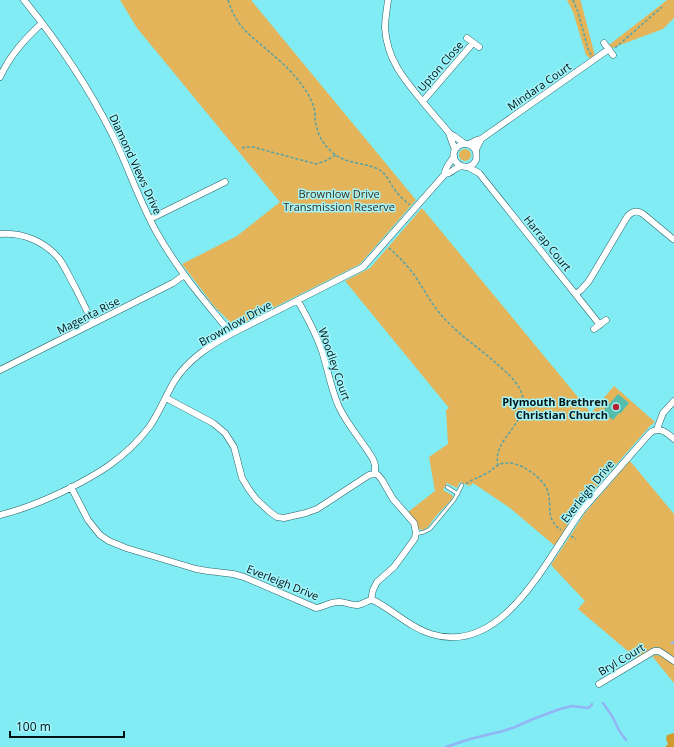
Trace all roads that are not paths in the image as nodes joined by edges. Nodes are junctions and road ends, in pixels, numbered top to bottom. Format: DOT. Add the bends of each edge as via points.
graph roads {
  1 [pos="24,0"];
  2 [pos="388,0"];
  3 [pos="42,22"];
  4 [pos="468,38"];
  5 [pos="473,43"];
  6 [pos="604,43"];
  7 [pos="479,47"];
  8 [pos="0,77"];
  9 [pos="423,101"];
  10 [pos="450,134"];
  11 [pos="481,139"];
  12 [pos="467,144"];
  13 [pos="476,151"];
  14 [pos="454,153"];
  15 [pos="476,159"];
  16 [pos="465,167"];
  17 [pos="479,173"];
  18 [pos="445,174"];
  19 [pos="225,182"];
  20 [pos="150,220"];
  21 [pos="0,234"];
  22 [pos="673,238"];
  23 [pos="668,245"];
  24 [pos="184,276"];
  25 [pos="576,294"];
  26 [pos="298,301"];
  27 [pos="606,320"];
  28 [pos="93,323"];
  29 [pos="600,325"];
  30 [pos="594,329"];
  31 [pos="231,334"];
  32 [pos="0,370"];
  33 [pos="166,398"];
  34 [pos="674,401"];
  35 [pos="657,429"];
  36 [pos="674,439"];
  37 [pos="375,474"];
  38 [pos="462,485"];
  39 [pos="71,487"];
  40 [pos="447,487"];
  41 [pos="458,494"];
  42 [pos="0,515"];
  43 [pos="416,534"];
  44 [pos="371,600"];
  45 [pos="674,661"];
  46 [pos="599,684"];
  1 -- 3 [label="street, Diamond Views Drive"];
  2 -- 9 [label="street" via="385,26 389,48 397,69"];
  3 -- 8 [label="street" via="17,49"];
  3 -- 20 [label="street, Diamond Views Drive" via="98,107"];
  4 -- 5 [label="street"];
  5 -- 7 [label="street"];
  5 -- 9 [label="street, Upton Close"];
  6 -- 11 [label="street, Mindara Court" via="611,52 594,60"];
  9 -- 10 [label="street"];
  10 -- 12 [label="street"];
  10 -- 14 [label="street"];
  11 -- 12 [label="street, Mindara Court"];
  11 -- 13 [label="street"];
  12 -- 13 [label="street"];
  12 -- 14 [label="street" via="459,145"];
  13 -- 15 [label="street"];
  14 -- 16 [label="street" via="456,162"];
  14 -- 18 [label="street, Brownlow Drive"];
  15 -- 16 [label="street"];
  15 -- 17 [label="street, Harrap Court"];
  16 -- 17 [label="street, Harrap Court"];
  16 -- 18 [label="street, Brownlow Drive" via="456,168"];
  17 -- 25 [label="street, Harrap Court"];
  18 -- 26 [label="street, Brownlow Drive" via="363,267"];
  19 -- 20 [label="street"];
  20 -- 24 [label="street, Diamond Views Drive"];
  21 -- 28 [label="street" via="28,237 43,244 55,255"];
  22 -- 23 [label="street"];
  22 -- 25 [label="street" via="634,208 589,281"];
  24 -- 28 [label="street, Magenta Rise"];
  24 -- 31 [label="street, Diamond Views Drive"];
  25 -- 29 [label="street, Harrap Court"];
  26 -- 31 [label="street, Brownlow Drive"];
  26 -- 37 [label="street, Woodley Court" via="320,346 339,406 373,460"];
  27 -- 29 [label="street"];
  28 -- 32 [label="street, Magenta Rise"];
  29 -- 30 [label="street"];
  31 -- 33 [label="street, Brownlow Drive" via="191,361"];
  33 -- 37 [label="street" via="213,423 225,433 234,447 242,478 248,488 277,516 284,518 324,506"];
  33 -- 39 [label="street, Brownlow Drive" via="150,424 126,452 102,471"];
  34 -- 35 [label="street" via="663,413"];
  35 -- 36 [label="street"];
  35 -- 44 [label="street, Everleigh Drive" via="644,438 591,499 545,566 515,604 493,625 461,637 438,636 414,627"];
  37 -- 43 [label="street" via="414,523"];
  38 -- 41 [label="lane"];
  39 -- 42 [label="street, Brownlow Drive" via="38,503"];
  39 -- 44 [label="street, Everleigh Drive" via="91,525 104,538 120,546 196,569 244,577 316,608 338,602 358,605"];
  40 -- 41 [label="lane"];
  41 -- 43 [label="lane" via="430,529"];
  43 -- 44 [label="street" via="394,567 377,582"];
  45 -- 46 [label="street, Bryl Court" via="659,651 654,651"];
}
